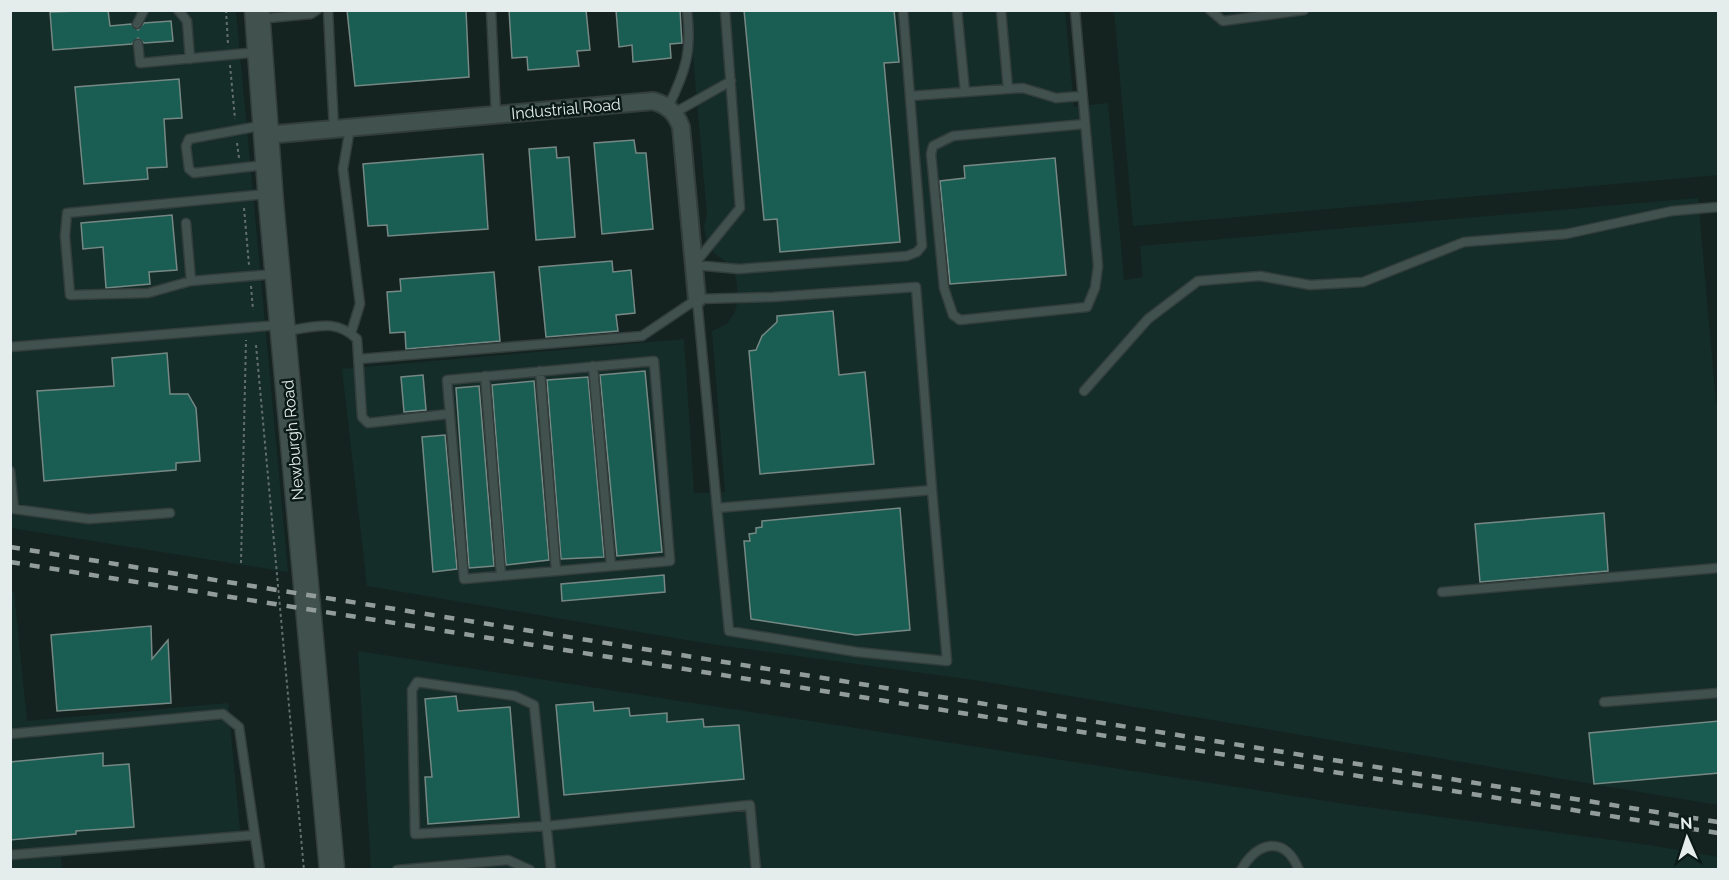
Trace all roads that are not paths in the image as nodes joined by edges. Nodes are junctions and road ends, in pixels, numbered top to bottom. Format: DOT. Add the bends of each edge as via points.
graph roads {
  1 [pos="144,10"];
  2 [pos="178,10"];
  3 [pos="317,10"];
  4 [pos="328,10"];
  5 [pos="491,10"];
  6 [pos="687,10"];
  7 [pos="725,10"];
  8 [pos="903,10"];
  9 [pos="957,10"];
  10 [pos="1001,10"];
  11 [pos="1075,10"];
  12 [pos="1210,10"];
  13 [pos="1304,10"];
  14 [pos="258,15"];
  15 [pos="137,24"];
  16 [pos="138,44"];
  17 [pos="260,52"];
  18 [pos="190,59"];
  19 [pos="731,81"];
  20 [pos="1008,89"];
  21 [pos="965,92"];
  22 [pos="910,96"];
  23 [pos="1082,96"];
  24 [pos="671,110"];
  25 [pos="496,115"];
  26 [pos="1085,124"];
  27 [pos="342,129"];
  28 [pos="266,130"];
  29 [pos="268,165"];
  30 [pos="271,193"];
  31 [pos="1719,207"];
  32 [pos="186,223"];
  33 [pos="693,265"];
  34 [pos="278,274"];
  35 [pos="191,281"];
  36 [pos="697,299"];
  37 [pos="283,328"];
  38 [pos="351,333"];
  39 [pos="10,347"];
  40 [pos="359,359"];
  41 [pos="592,366"];
  42 [pos="540,371"];
  43 [pos="485,376"];
  44 [pos="1084,391"];
  45 [pos="448,414"];
  46 [pos="10,471"];
  47 [pos="932,490"];
  48 [pos="717,508"];
  49 [pos="170,513"];
  50 [pos="611,566"];
  51 [pos="1719,568"];
  52 [pos="556,571"];
  53 [pos="501,576"];
  54 [pos="1442,592"];
  55 [pos="1719,693"];
  56 [pos="1604,702"];
  57 [pos="10,734"];
  58 [pos="547,826"];
  59 [pos="255,835"];
  60 [pos="10,855"];
  61 [pos="260,870"];
  62 [pos="332,870"];
  63 [pos="397,870"];
  64 [pos="531,870"];
  65 [pos="551,870"];
  66 [pos="756,870"];
  67 [pos="1241,870"];
  68 [pos="1299,870"];
  1 -- 15 [label="lane"];
  2 -- 18 [label="lane" via="188,21"];
  3 -- 14 [label="lane" via="311,14"];
  4 -- 27 [label="lane"];
  5 -- 25 [label="lane"];
  6 -- 24 [label="lane" via="691,41"];
  7 -- 19 [label="lane"];
  8 -- 22 [label="lane"];
  9 -- 21 [label="lane"];
  10 -- 20 [label="lane"];
  11 -- 23 [label="lane"];
  12 -- 13 [label="lane" via="1223,21"];
  14 -- 17 [label="main road, Newburgh Road"];
  16 -- 18 [label="lane" via="140,63"];
  17 -- 18 [label="lane"];
  17 -- 28 [label="main road, Newburgh Road"];
  19 -- 24 [label="lane"];
  19 -- 33 [label="lane" via="740,208"];
  20 -- 21 [label="lane"];
  20 -- 23 [label="lane" via="1023,88 1056,98"];
  21 -- 22 [label="lane"];
  22 -- 33 [label="lane" via="922,246 917,252 907,256 739,269"];
  23 -- 26 [label="lane"];
  24 -- 25 [label="street, Industrial Road" via="653,101"];
  24 -- 33 [label="street" via="681,127"];
  25 -- 27 [label="street, Industrial Road"];
  26 -- 26 [label="lane" via="1098,266 1087,307 960,320 953,315 944,288 933,146 953,136"];
  27 -- 28 [label="street, Industrial Road"];
  27 -- 38 [label="lane" via="343,169 360,303"];
  28 -- 29 [label="main road, Newburgh Road"];
  28 -- 29 [label="lane" via="189,139 186,146 189,169 194,173"];
  29 -- 30 [label="main road, Newburgh Road"];
  30 -- 34 [label="main road, Newburgh Road"];
  30 -- 35 [label="lane" via="67,213 70,295 148,293"];
  31 -- 44 [label="lane" via="1671,211 1566,234 1464,242 1363,282 1310,285 1260,276 1198,281 1148,319"];
  32 -- 35 [label="lane"];
  33 -- 36 [label="street"];
  34 -- 35 [label="lane"];
  34 -- 37 [label="main road, Newburgh Road"];
  36 -- 40 [label="lane" via="642,336"];
  36 -- 47 [label="lane" via="916,287"];
  36 -- 48 [label="lane"];
  37 -- 38 [label="lane" via="333,325 345,327"];
  37 -- 39 [label="lane"];
  37 -- 62 [label="main road, Newburgh Road"];
  38 -- 40 [label="lane" via="357,339"];
  40 -- 45 [label="lane" via="362,417 368,423"];
  41 -- 42 [label="lane"];
  41 -- 50 [label="lane"];
  41 -- 50 [label="lane" via="654,361 670,561"];
  42 -- 43 [label="lane"];
  42 -- 52 [label="lane"];
  43 -- 45 [label="lane" via="447,380"];
  43 -- 53 [label="lane"];
  45 -- 53 [label="lane" via="464,579"];
  46 -- 49 [label="lane" via="14,509 89,519"];
  47 -- 48 [label="lane"];
  47 -- 48 [label="lane" via="947,661 729,630"];
  50 -- 52 [label="lane"];
  51 -- 54 [label="lane"];
  52 -- 53 [label="lane"];
  55 -- 56 [label="lane"];
  57 -- 59 [label="lane" via="223,714 239,727"];
  58 -- 58 [label="lane" via="534,705 515,696 417,682 412,690 415,834"];
  58 -- 65 [label="lane"];
  58 -- 66 [label="lane" via="750,805"];
  59 -- 60 [label="lane"];
  59 -- 61 [label="lane"];
  63 -- 64 [label="lane" via="508,860"];
  67 -- 68 [label="lane" via="1250,855 1264,846 1284,848 1292,854"];
}
